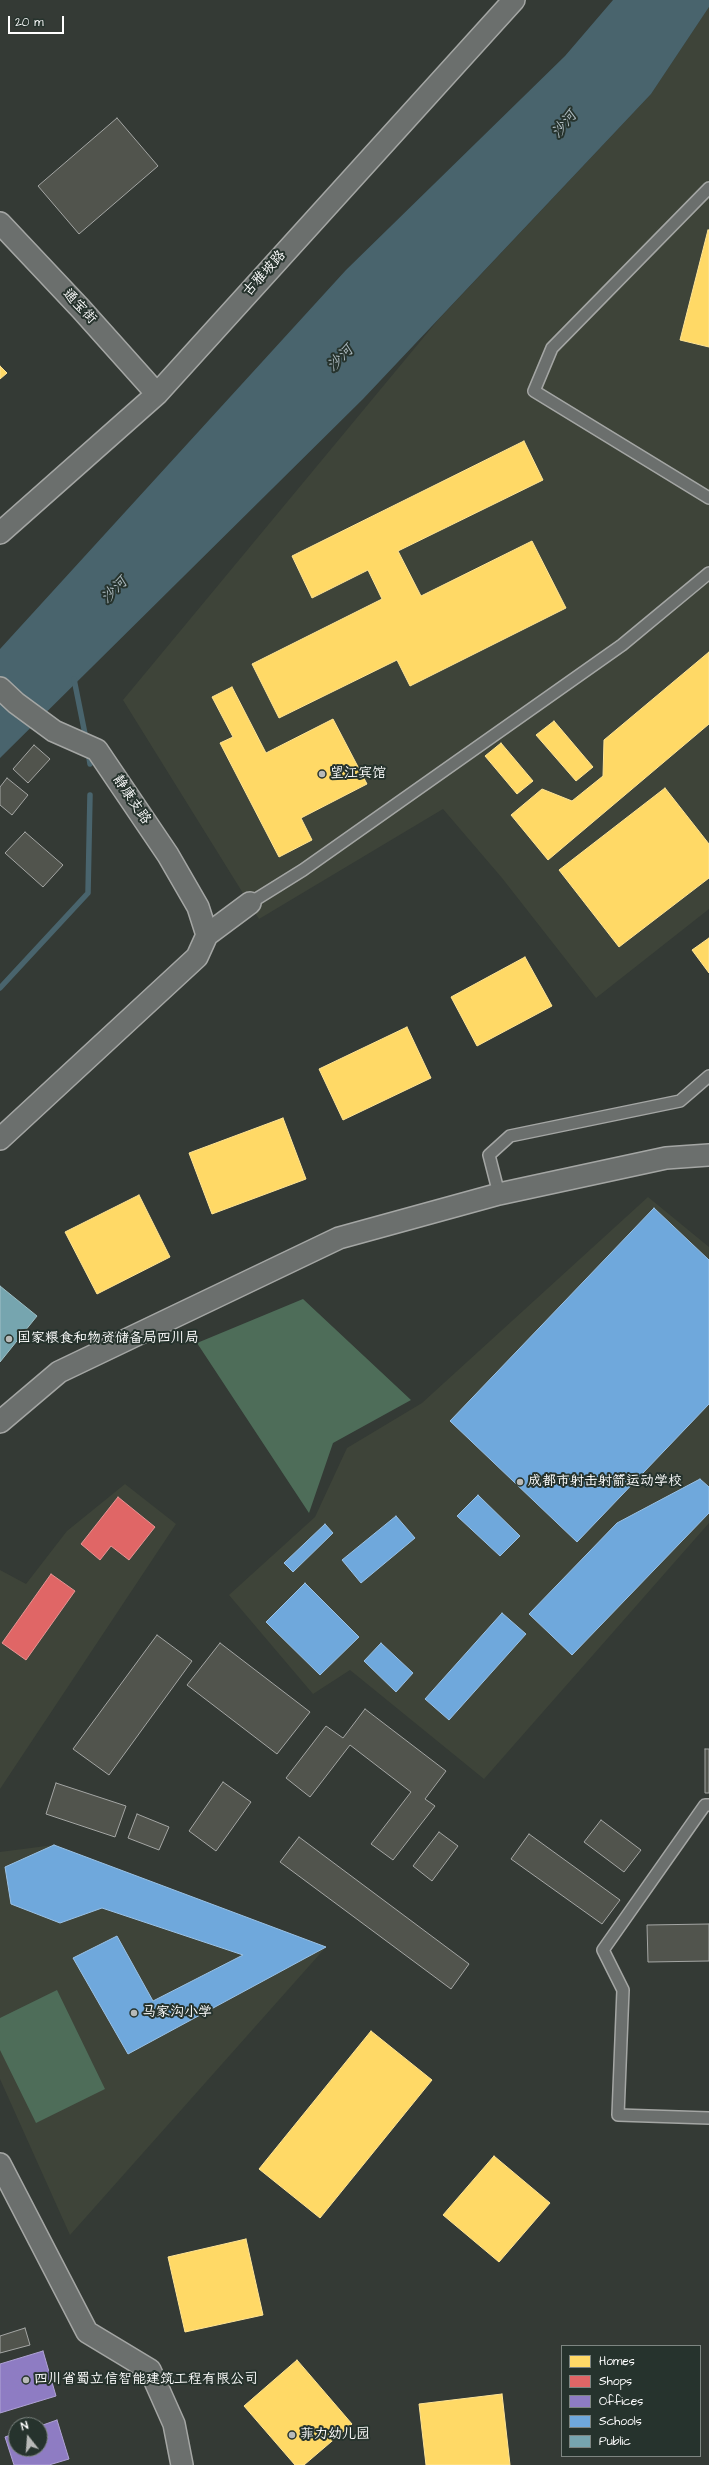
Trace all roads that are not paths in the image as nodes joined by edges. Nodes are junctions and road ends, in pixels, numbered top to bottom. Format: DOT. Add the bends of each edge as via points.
graph roads {
  1 [pos="514,0"];
  2 [pos="709,188"];
  3 [pos="0,223"];
  4 [pos="157,394"];
  5 [pos="709,498"];
  6 [pos="0,533"];
  7 [pos="709,573"];
  8 [pos="0,688"];
  9 [pos="250,903"];
  10 [pos="207,935"];
  11 [pos="709,1076"];
  12 [pos="0,1138"];
  13 [pos="709,1155"];
  14 [pos="499,1194"];
  15 [pos="0,1422"];
  16 [pos="709,1805"];
  17 [pos="709,2118"];
  18 [pos="0,2164"];
  19 [pos="182,2465"];
  1 -- 4 [label="street, 古雅坡路"];
  2 -- 5 [label="lane" via="552,348 534,391"];
  3 -- 4 [label="street, 通宝街" via="82,309"];
  4 -- 6 [label="street, 古雅坡路"];
  7 -- 9 [label="lane" via="622,645 303,870"];
  8 -- 10 [label="street, 静康支路" via="54,731 97,750 168,854 198,907"];
  9 -- 10 [label="street"];
  10 -- 12 [label="street" via="197,957"];
  11 -- 14 [label="lane" via="680,1101 510,1136 489,1155"];
  13 -- 14 [label="street" via="666,1158"];
  14 -- 15 [label="street" via="339,1238 59,1372"];
  16 -- 17 [label="lane" via="705,1805 603,1950 623,1990 618,2115"];
  18 -- 19 [label="street" via="87,2332 150,2370 174,2424"];
}
